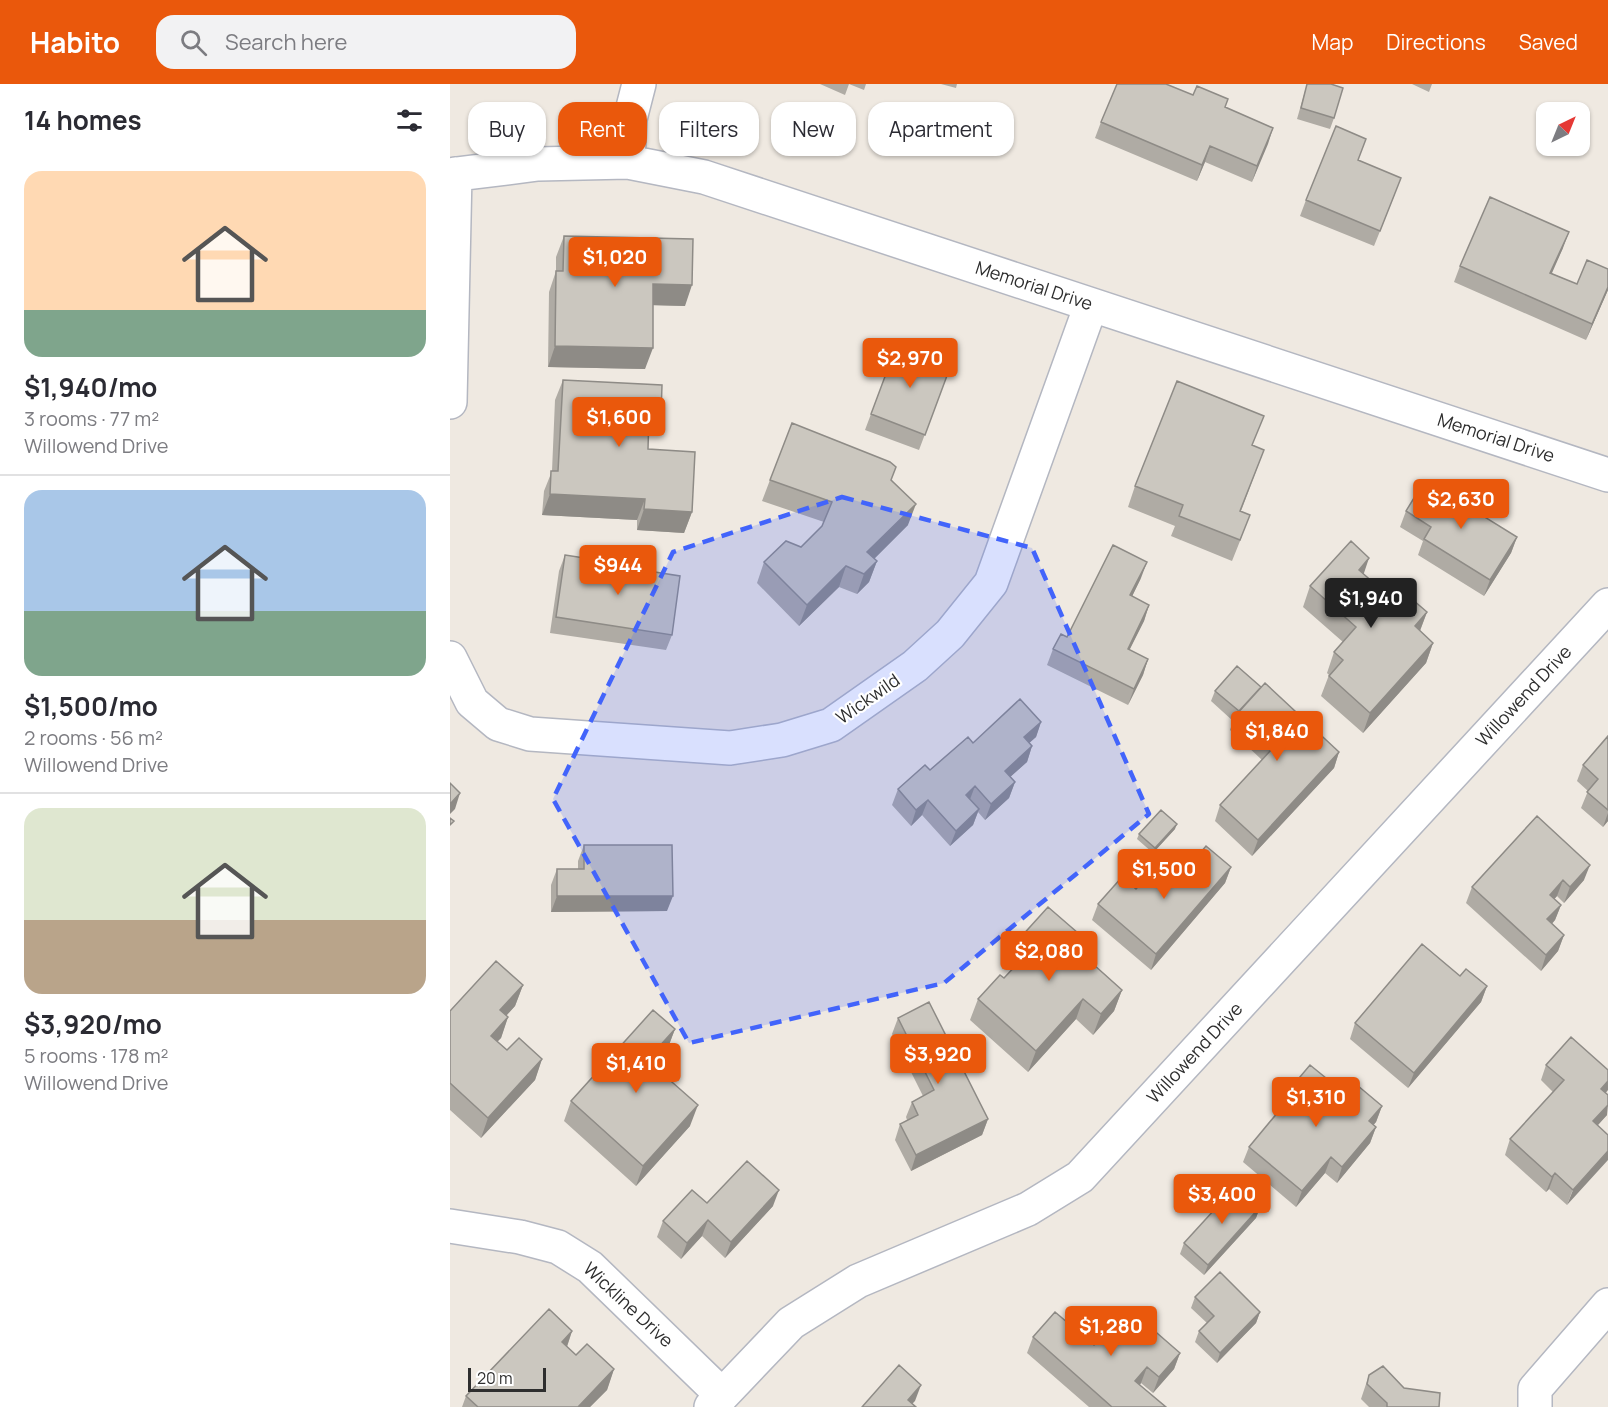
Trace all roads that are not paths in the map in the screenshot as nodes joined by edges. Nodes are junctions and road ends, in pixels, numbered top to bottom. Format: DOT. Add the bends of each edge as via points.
graph roads {
  1 [pos="639,84"];
  2 [pos="628,162"];
  3 [pos="452,175"];
  4 [pos="1091,305"];
  5 [pos="450,402"];
  6 [pos="1608,475"];
  7 [pos="1608,605"];
  8 [pos="450,658"];
  9 [pos="450,1226"];
  10 [pos="1608,1305"];
  11 [pos="717,1401"];
  12 [pos="1535,1407"];
  1 -- 2 [label="street" via="630,119"];
  2 -- 3 [label="street, Memorial Drive" via="538,164"];
  2 -- 4 [label="street, Memorial Drive" via="704,177"];
  3 -- 5 [label="street"];
  4 -- 6 [label="street, Memorial Drive"];
  4 -- 8 [label="street, Wickwild" via="991,583 950,634 915,666 831,725 782,740 730,748 530,734 498,724 472,702"];
  7 -- 11 [label="street, Willowend Drive" via="1080,1177 1028,1209 858,1281 791,1323"];
  9 -- 11 [label="street, Wickline Drive" via="558,1246 590,1267"];
  10 -- 12 [label="street" via="1535,1389"];
}
